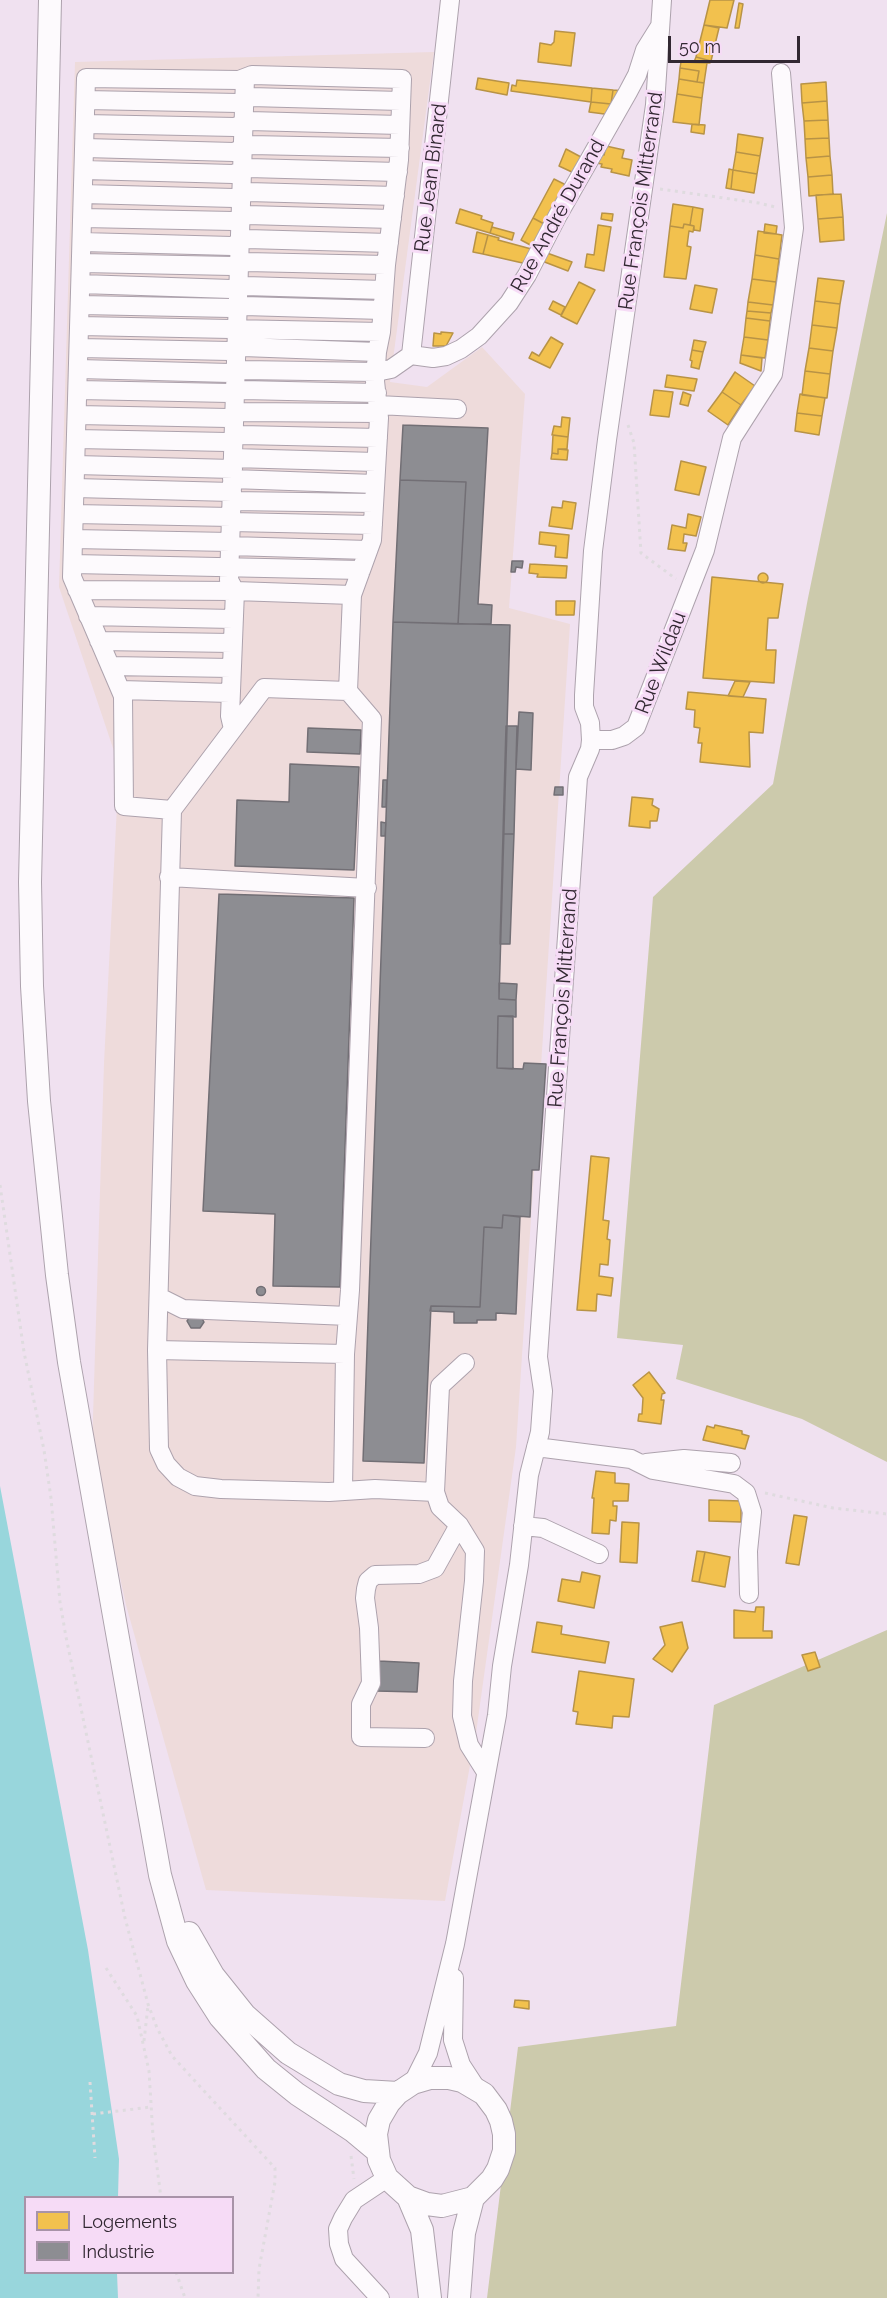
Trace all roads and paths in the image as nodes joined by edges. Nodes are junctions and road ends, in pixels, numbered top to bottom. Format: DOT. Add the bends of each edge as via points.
graph roads {
  1 [pos="50,0"];
  2 [pos="450,0"];
  3 [pos="663,0"];
  4 [pos="661,25"];
  5 [pos="781,73"];
  6 [pos="245,78"];
  7 [pos="86,100"];
  8 [pos="244,100"];
  9 [pos="401,101"];
  10 [pos="244,123"];
  11 [pos="85,124"];
  12 [pos="400,125"];
  13 [pos="85,148"];
  14 [pos="243,148"];
  15 [pos="400,148"];
  16 [pos="242,170"];
  17 [pos="84,171"];
  18 [pos="398,172"];
  19 [pos="644,187"];
  20 [pos="83,194"];
  21 [pos="242,195"];
  22 [pos="395,196"];
  23 [pos="792,212"];
  24 [pos="83,218"];
  25 [pos="241,218"];
  26 [pos="392,219"];
  27 [pos="82,242"];
  28 [pos="240,242"];
  29 [pos="389,243"];
  30 [pos="82,263"];
  31 [pos="239,264"];
  32 [pos="386,265"];
  33 [pos="81,284"];
  34 [pos="238,288"];
  35 [pos="384,290"];
  36 [pos="81,305"];
  37 [pos="238,307"];
  38 [pos="382,310"];
  39 [pos="80,326"];
  40 [pos="237,328"];
  41 [pos="381,332"];
  42 [pos="80,348"];
  43 [pos="237,349"];
  44 [pos="377,352"];
  45 [pos="411,355"];
  46 [pos="79,369"];
  47 [pos="236,372"];
  48 [pos="376,372"];
  49 [pos="79,390"];
  50 [pos="235,392"];
  51 [pos="378,404"];
  52 [pos="457,410"];
  53 [pos="234,414"];
  54 [pos="78,415"];
  55 [pos="627,421"];
  56 [pos="378,438"];
  57 [pos="77,439"];
  58 [pos="234,439"];
  59 [pos="376,462"];
  60 [pos="76,465"];
  61 [pos="375,484"];
  62 [pos="75,488"];
  63 [pos="232,491"];
  64 [pos="374,503"];
  65 [pos="74,514"];
  66 [pos="373,525"];
  67 [pos="74,539"];
  68 [pos="230,544"];
  69 [pos="368,550"];
  70 [pos="73,564"];
  71 [pos="230,568"];
  72 [pos="361,570"];
  73 [pos="690,589"];
  74 [pos="77,590"];
  75 [pos="235,591"];
  76 [pos="352,595"];
  77 [pos="88,616"];
  78 [pos="232,619"];
  79 [pos="99,641"];
  80 [pos="232,643"];
  81 [pos="110,666"];
  82 [pos="231,668"];
  83 [pos="121,690"];
  84 [pos="348,691"];
  85 [pos="230,693"];
  86 [pos="233,729"];
  87 [pos="591,740"];
  88 [pos="172,810"];
  89 [pos="170,877"];
  90 [pos="367,888"];
  91 [pos="0,1185"];
  92 [pos="159,1298"];
  93 [pos="348,1316"];
  94 [pos="157,1350"];
  95 [pos="345,1354"];
  96 [pos="465,1363"];
  97 [pos="536,1448"];
  98 [pos="730,1463"];
  99 [pos="642,1464"];
  100 [pos="343,1490"];
  101 [pos="435,1492"];
  102 [pos="746,1493"];
  103 [pos="887,1514"];
  104 [pos="459,1525"];
  105 [pos="523,1526"];
  106 [pos="599,1554"];
  107 [pos="749,1594"];
  108 [pos="425,1738"];
  109 [pos="486,1772"];
  110 [pos="160,1875"];
  111 [pos="455,1944"];
  112 [pos="106,1968"];
  113 [pos="148,2004"];
  114 [pos="144,2046"];
  115 [pos="90,2082"];
  116 [pos="405,2088"];
  117 [pos="476,2088"];
  118 [pos="151,2107"];
  119 [pos="93,2114"];
  120 [pos="347,2148"];
  121 [pos="377,2151"];
  122 [pos="95,2158"];
  123 [pos="387,2178"];
  124 [pos="161,2196"];
  125 [pos="408,2197"];
  126 [pos="473,2198"];
  127 [pos="354,2200"];
  128 [pos="177,2274"];
  129 [pos="184,2298"];
  130 [pos="258,2298"];
  131 [pos="380,2298"];
  132 [pos="430,2298"];
  133 [pos="459,2298"];
  1 -- 110 [label="main road" via="30,882 32,986 46,1171 69,1362"];
  2 -- 45 [label="street, Rue Jean Binard"];
  3 -- 4 [label="street, Rue François Mitterrand"];
  4 -- 19 [label="street, Rue François Mitterrand"];
  4 -- 45 [label="street, Rue André Durand" via="645,50 628,92 509,303 479,336 461,349 433,358"];
  5 -- 23 [label="street, Rue Wildau"];
  6 -- 7 [label="street" via="86,78"];
  6 -- 8 [label="street"];
  6 -- 9 [label="street" via="252,75 402,79"];
  7 -- 8 [label="street"];
  7 -- 11 [label="street"];
  8 -- 9 [label="street" via="250,97"];
  8 -- 10 [label="street"];
  9 -- 12 [label="street"];
  10 -- 11 [label="street" via="236,127"];
  10 -- 12 [label="street"];
  10 -- 14 [label="street"];
  11 -- 13 [label="street"];
  12 -- 15 [label="street"];
  13 -- 14 [label="street" via="234,152"];
  13 -- 17 [label="street"];
  14 -- 15 [label="street"];
  14 -- 16 [label="street"];
  15 -- 18 [label="street"];
  16 -- 17 [label="street" via="233,174"];
  16 -- 18 [label="street"];
  16 -- 21 [label="street"];
  17 -- 20 [label="street"];
  18 -- 22 [label="street"];
  19 -- 23 [label="path" via="759,203"];
  19 -- 87 [label="street, Rue François Mitterrand" via="593,551 584,695"];
  20 -- 21 [label="street" via="234,198"];
  20 -- 24 [label="street"];
  21 -- 22 [label="street" via="248,192"];
  21 -- 25 [label="street"];
  22 -- 26 [label="street"];
  23 -- 73 [label="street, Rue Wildau" via="793,245 773,374 732,438 705,550"];
  24 -- 25 [label="street"];
  24 -- 27 [label="street"];
  25 -- 26 [label="street" via="247,215"];
  25 -- 28 [label="street"];
  26 -- 29 [label="street"];
  27 -- 28 [label="street" via="232,246"];
  27 -- 30 [label="street"];
  28 -- 29 [label="street" via="247,239"];
  28 -- 31 [label="street"];
  29 -- 32 [label="street"];
  30 -- 31 [label="street"];
  30 -- 33 [label="street"];
  31 -- 32 [label="street"];
  31 -- 34 [label="street"];
  32 -- 35 [label="street"];
  33 -- 34 [label="street"];
  33 -- 36 [label="street"];
  34 -- 35 [label="street"];
  34 -- 37 [label="street"];
  35 -- 38 [label="street"];
  36 -- 37 [label="street"];
  36 -- 39 [label="street"];
  37 -- 38 [label="street"];
  37 -- 40 [label="street"];
  38 -- 41 [label="street"];
  39 -- 40 [label="street"];
  39 -- 42 [label="street"];
  40 -- 41 [label="street"];
  40 -- 43 [label="street"];
  41 -- 44 [label="street"];
  42 -- 43 [label="street"];
  42 -- 46 [label="street"];
  43 -- 44 [label="street"];
  43 -- 47 [label="street"];
  44 -- 48 [label="street"];
  45 -- 48 [label="street" via="391,369"];
  46 -- 47 [label="street"];
  46 -- 49 [label="street"];
  47 -- 48 [label="street"];
  47 -- 50 [label="street"];
  48 -- 51 [label="street"];
  49 -- 50 [label="street"];
  49 -- 54 [label="street"];
  50 -- 51 [label="street"];
  50 -- 53 [label="street"];
  51 -- 52 [label="street"];
  51 -- 53 [label="street"];
  51 -- 56 [label="street"];
  53 -- 54 [label="street" via="228,418"];
  53 -- 58 [label="street"];
  54 -- 57 [label="street"];
  55 -- 73 [label="path" via="634,443 640,553"];
  56 -- 58 [label="street" via="241,435"];
  56 -- 59 [label="street"];
  57 -- 58 [label="street"];
  57 -- 60 [label="street"];
  58 -- 63 [label="street"];
  59 -- 61 [label="street"];
  59 -- 63 [label="street"];
  60 -- 62 [label="street"];
  60 -- 63 [label="street"];
  61 -- 63 [label="street"];
  61 -- 64 [label="street"];
  62 -- 63 [label="street"];
  62 -- 65 [label="street"];
  63 -- 64 [label="street"];
  63 -- 65 [label="street"];
  63 -- 66 [label="street"];
  63 -- 68 [label="street"];
  64 -- 66 [label="street"];
  65 -- 67 [label="street"];
  66 -- 69 [label="street"];
  67 -- 68 [label="street"];
  67 -- 70 [label="street"];
  68 -- 69 [label="street"];
  68 -- 71 [label="street"];
  69 -- 72 [label="street"];
  70 -- 71 [label="street"];
  70 -- 74 [label="street"];
  71 -- 72 [label="street"];
  71 -- 75 [label="street" via="229,580"];
  72 -- 76 [label="street"];
  73 -- 87 [label="street, Rue Wildau" via="636,727 612,740"];
  74 -- 75 [label="street"];
  74 -- 77 [label="street"];
  75 -- 76 [label="street"];
  75 -- 78 [label="street"];
  76 -- 84 [label="street"];
  77 -- 78 [label="street"];
  77 -- 79 [label="street"];
  78 -- 80 [label="street"];
  79 -- 80 [label="street"];
  79 -- 81 [label="street"];
  80 -- 82 [label="street"];
  81 -- 82 [label="street"];
  81 -- 83 [label="street"];
  82 -- 85 [label="street"];
  83 -- 85 [label="street"];
  83 -- 88 [label="street" via="124,807"];
  84 -- 86 [label="street" via="264,688"];
  84 -- 90 [label="street" via="372,719"];
  85 -- 86 [label="street"];
  86 -- 88 [label="street"];
  87 -- 97 [label="street, Rue François Mitterrand" via="578,777 538,1357 543,1390"];
  88 -- 89 [label="street"];
  89 -- 90 [label="street"];
  89 -- 92 [label="street"];
  90 -- 93 [label="street"];
  91 -- 113 [label="path" via="24,1352 50,1488 66,1637 125,1918"];
  92 -- 93 [label="street" via="183,1309"];
  92 -- 94 [label="street"];
  93 -- 95 [label="street"];
  94 -- 95 [label="street"];
  94 -- 100 [label="street" via="159,1449 178,1477 195,1486 221,1489"];
  95 -- 100 [label="street"];
  96 -- 101 [label="street" via="440,1386"];
  97 -- 99 [label="street" via="632,1459"];
  97 -- 105 [label="street, Rue François Mitterrand"];
  98 -- 99 [label="street" via="684,1459"];
  99 -- 102 [label="street" via="652,1470 734,1484"];
  100 -- 101 [label="street"];
  101 -- 104 [label="street" via="440,1507"];
  102 -- 103 [label="path" via="760,1492 833,1508"];
  102 -- 107 [label="street" via="752,1512"];
  104 -- 108 [label="street" via="435,1568 419,1574 375,1575 366,1589 371,1683 361,1704 361,1737"];
  104 -- 109 [label="street" via="475,1551 462,1716 469,1745"];
  105 -- 106 [label="street" via="543,1528"];
  105 -- 109 [label="street, Rue François Mitterrand"];
  109 -- 111 [label="street, Rue François Mitterrand"];
  110 -- 116 [label="main road" via="213,1975 245,2015 288,2053 339,2084 363,2091"];
  110 -- 121 [label="main road" via="178,1941 196,1981 220,2017 266,2069"];
  111 -- 116 [label="street" via="428,2053"];
  111 -- 117 [label="street" via="453,2040 461,2065"];
  112 -- 114 [label="path" via="137,2016"];
  113 -- 114 [label="path"];
  113 -- 130 [label="path" via="172,2056 275,2168"];
  114 -- 118 [label="path"];
  115 -- 119 [label="path"];
  116 -- 117 [label="main road" via="430,2078 449,2078"];
  116 -- 121 [label="main road" via="388,2103 380,2120"];
  117 -- 126 [label="main road" via="496,2110 504,2134 504,2151 492,2179"];
  118 -- 119 [label="path"];
  118 -- 124 [label="path"];
  119 -- 122 [label="path"];
  120 -- 127 [label="path" via="353,2161"];
  121 -- 123 [label="main road"];
  123 -- 125 [label="main road"];
  123 -- 127 [label="street"];
  125 -- 126 [label="main road" via="442,2206"];
  125 -- 132 [label="main road" via="422,2230"];
  126 -- 133 [label="main road" via="464,2233"];
  127 -- 131 [label="street" via="338,2229 339,2244 344,2259"];
  128 -- 129 [label="path"];
}
